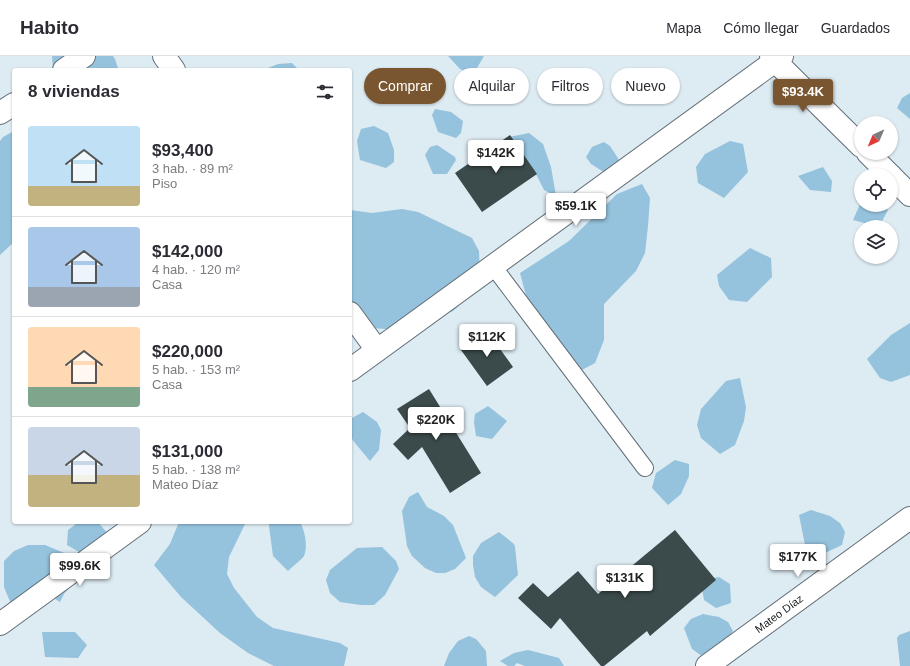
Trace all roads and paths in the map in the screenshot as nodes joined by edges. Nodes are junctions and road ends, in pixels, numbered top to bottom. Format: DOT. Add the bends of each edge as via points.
graph roads {
  1 [pos="84,56"];
  2 [pos="164,56"];
  3 [pos="776,58"];
  4 [pos="67,68"];
  5 [pos="173,68"];
  6 [pos="12,105"];
  7 [pos="0,113"];
  8 [pos="854,139"];
  9 [pos="875,160"];
  10 [pos="882,168"];
  11 [pos="898,184"];
  12 [pos="910,195"];
  13 [pos="493,266"];
  14 [pos="352,316"];
  15 [pos="377,350"];
  16 [pos="352,369"];
  17 [pos="645,468"];
  18 [pos="910,518"];
  19 [pos="137,524"];
  20 [pos="0,624"];
  21 [pos="707,666"];
  1 -- 4 [label="street"];
  2 -- 5 [label="street"];
  3 -- 8 [label="street"];
  3 -- 13 [label="street"];
  6 -- 7 [label="street"];
  9 -- 10 [label="street"];
  11 -- 12 [label="street"];
  13 -- 15 [label="street"];
  13 -- 17 [label="lane"];
  14 -- 15 [label="street"];
  15 -- 16 [label="street"];
  18 -- 21 [label="street, Mateo Díaz"];
  19 -- 20 [label="street"];
}
